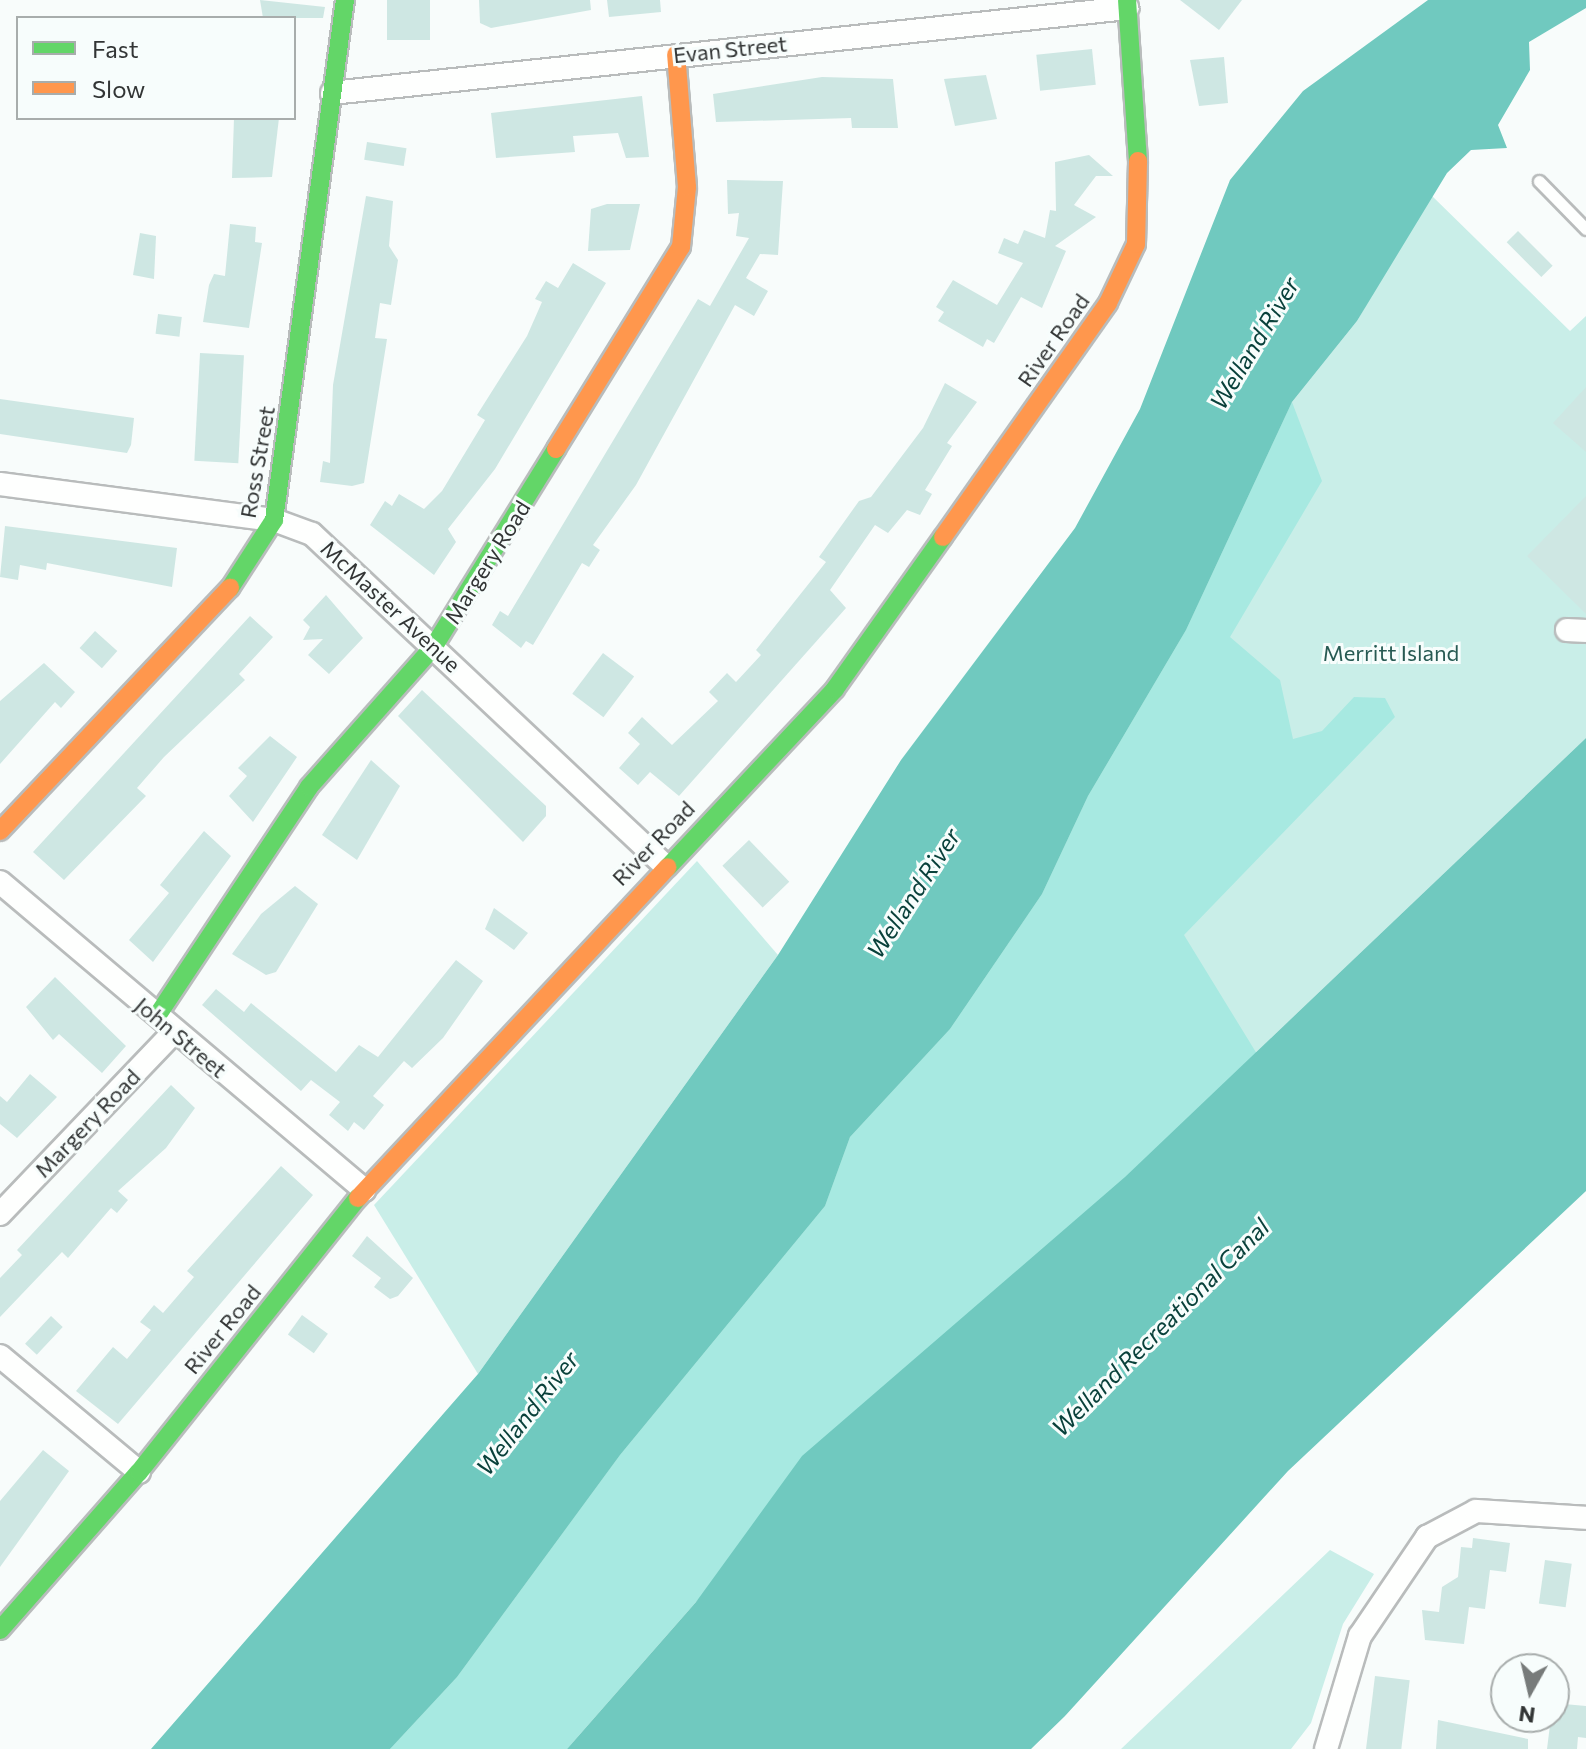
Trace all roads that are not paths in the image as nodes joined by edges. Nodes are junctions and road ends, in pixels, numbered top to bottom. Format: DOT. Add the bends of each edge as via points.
graph roads {
  1 [pos="345,0"];
  2 [pos="1127,4"];
  3 [pos="676,54"];
  4 [pos="332,93"];
  5 [pos="1539,181"];
  6 [pos="1586,229"];
  7 [pos="0,484"];
  8 [pos="274,520"];
  9 [pos="434,646"];
  10 [pos="0,831"];
  11 [pos="664,865"];
  12 [pos="0,882"];
  13 [pos="157,1016"];
  14 [pos="174,1032"];
  15 [pos="364,1190"];
  16 [pos="0,1214"];
  17 [pos="0,1356"];
  18 [pos="139,1472"];
  19 [pos="1586,1518"];
  20 [pos="0,1630"];
  21 [pos="1326,1749"];
  1 -- 4 [label="street, Ross Street"];
  2 -- 3 [label="street, Evan Street"];
  2 -- 11 [label="street, River Road" via="1142,211 1125,274 851,668"];
  3 -- 4 [label="street, Evan Street"];
  3 -- 9 [label="street, Margery Road" via="687,187 681,247"];
  4 -- 8 [label="street, Ross Street"];
  5 -- 6 [label="lane"];
  7 -- 8 [label="street, McMaster Avenue"];
  8 -- 9 [label="street, McMaster Avenue" via="328,545"];
  8 -- 10 [label="street, Ross Street" via="246,571"];
  9 -- 11 [label="street, McMaster Avenue"];
  9 -- 13 [label="street, Margery Road" via="309,787"];
  11 -- 15 [label="street, River Road"];
  12 -- 13 [label="street, John Street"];
  13 -- 14 [label="street, John Street"];
  14 -- 15 [label="street, John Street"];
  14 -- 16 [label="street, Margery Road"];
  15 -- 18 [label="street, River Road"];
  17 -- 18 [label="street"];
  18 -- 20 [label="street, River Road"];
  19 -- 21 [label="street" via="1490,1510 1450,1519 1427,1537 1360,1636"];
}
